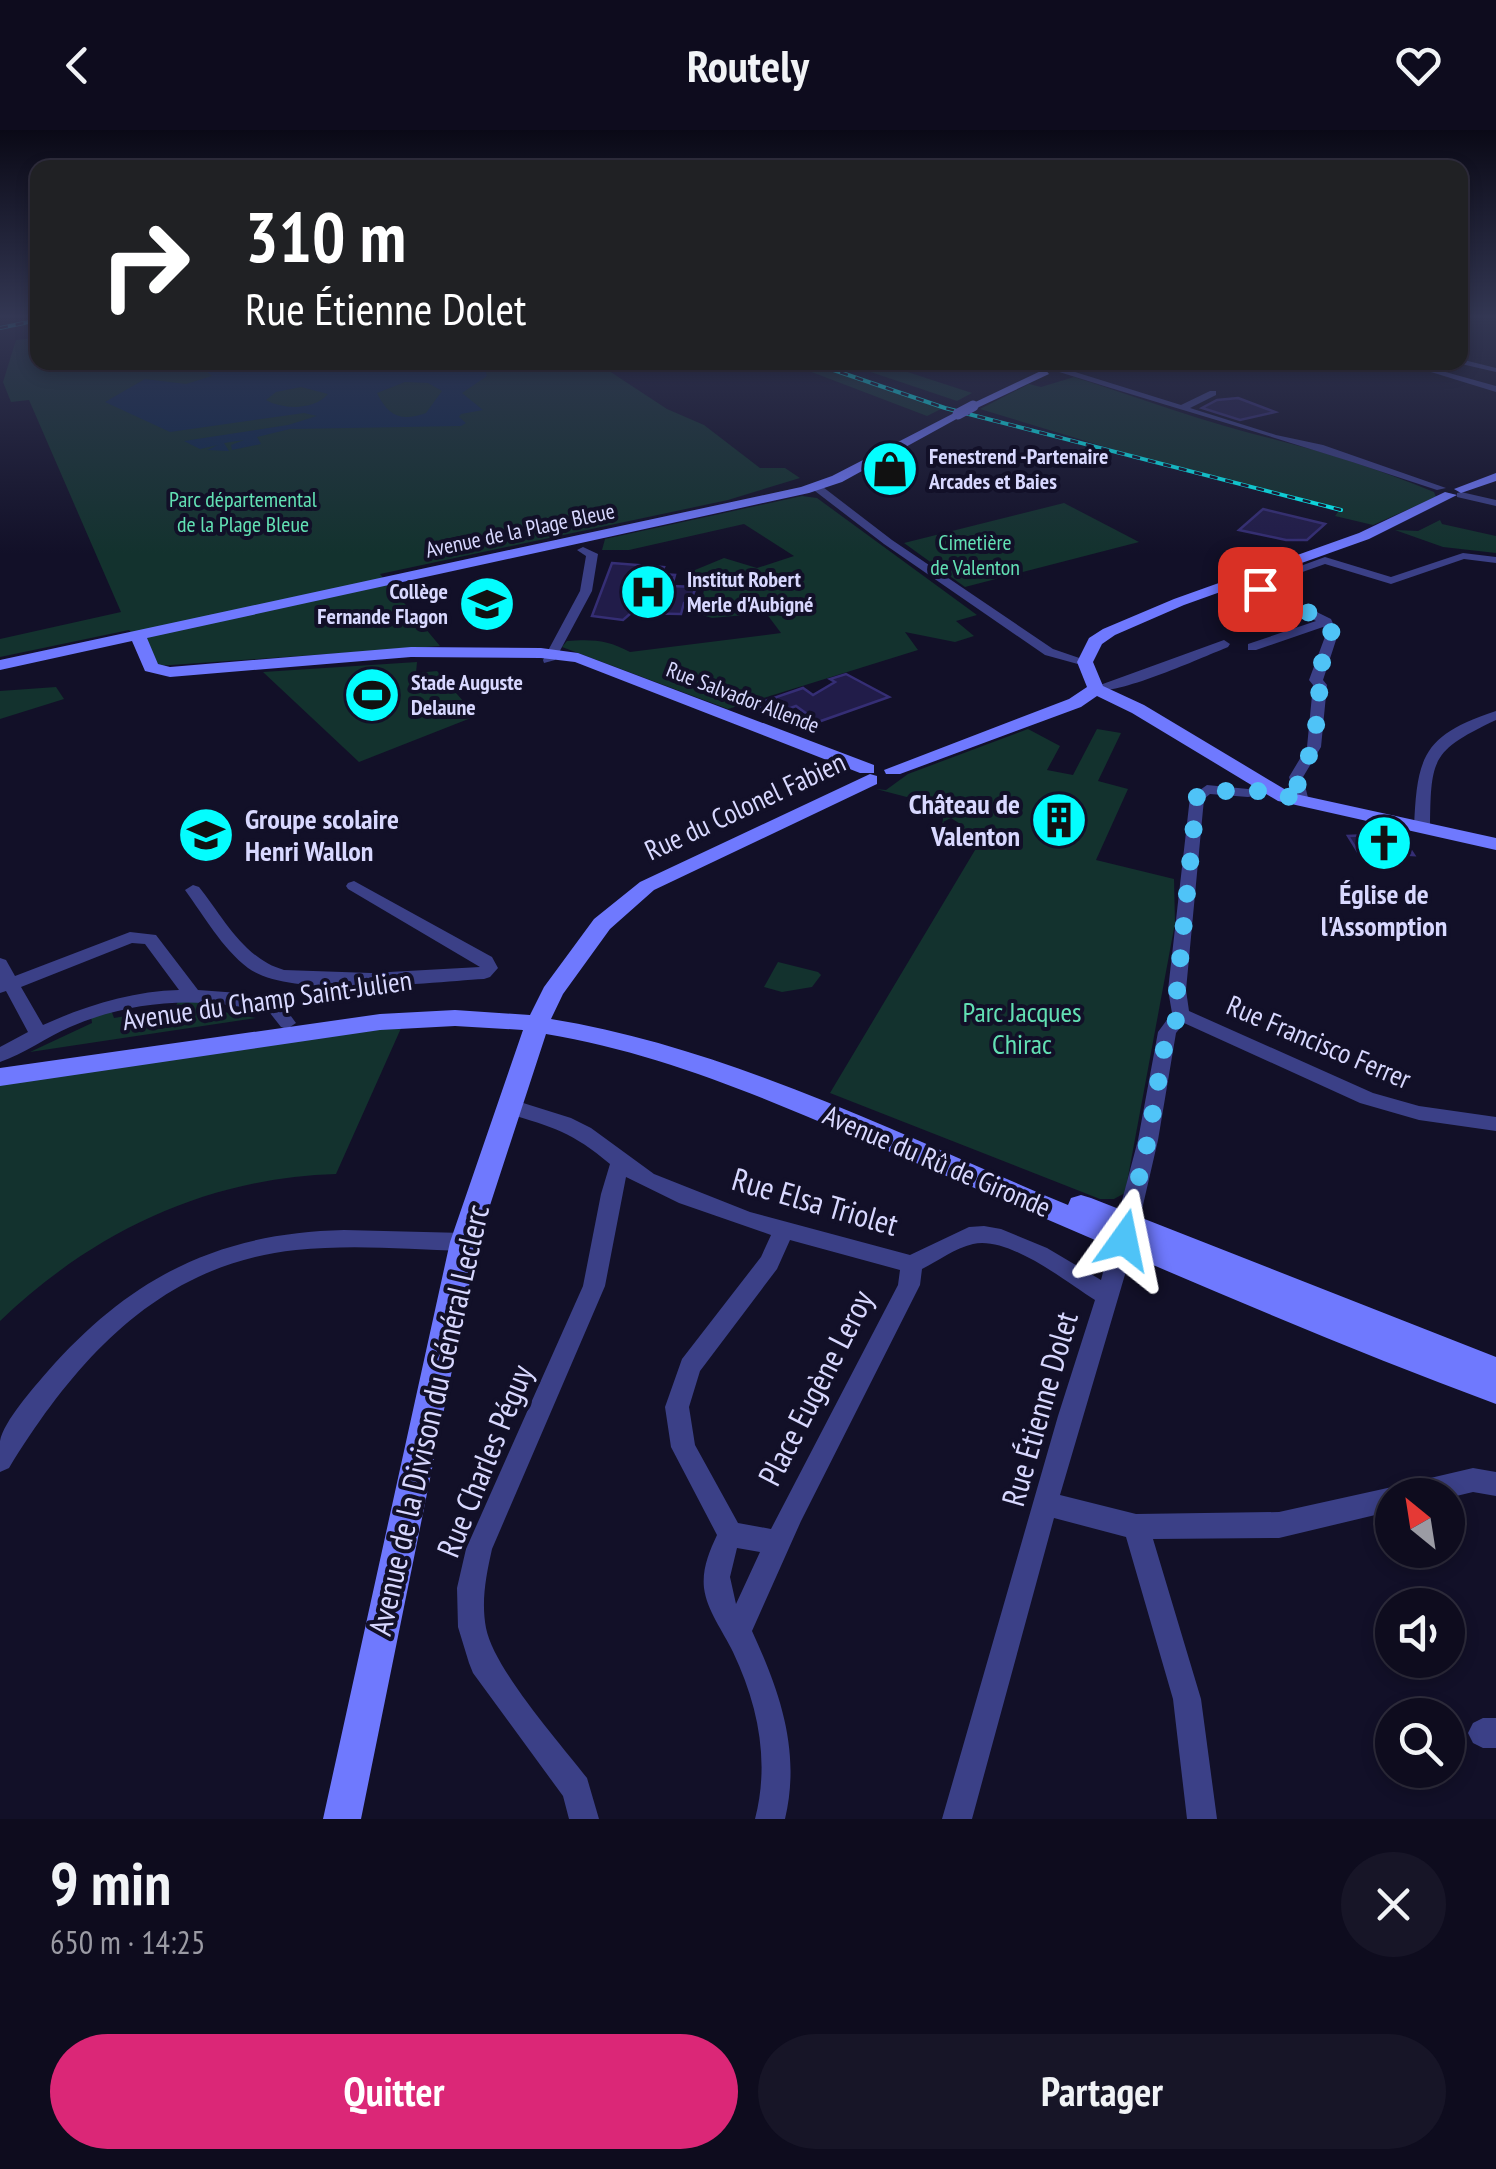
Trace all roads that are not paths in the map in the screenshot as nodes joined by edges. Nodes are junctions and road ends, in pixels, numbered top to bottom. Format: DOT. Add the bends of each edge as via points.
graph roads {
  1 [pos="994,396"];
  2 [pos="1143,396"];
  3 [pos="1207,396"];
  4 [pos="1182,408"];
  5 [pos="1496,477"];
  6 [pos="815,486"];
  7 [pos="1453,492"];
  8 [pos="1496,503"];
  9 [pos="583,550"];
  10 [pos="1496,560"];
  11 [pos="1286,568"];
  12 [pos="1328,622"];
  13 [pos="138,636"];
  14 [pos="1224,644"];
  15 [pos="1252,647"];
  16 [pos="550,657"];
  17 [pos="1085,662"];
  18 [pos="0,665"];
  19 [pos="1096,689"];
  20 [pos="1496,715"];
  21 [pos="868,774"];
  22 [pos="1269,789"];
  23 [pos="1302,802"];
  24 [pos="1422,828"];
  25 [pos="1496,844"];
  26 [pos="354,886"];
  27 [pos="193,890"];
  28 [pos="0,964"];
  29 [pos="268,972"];
  30 [pos="6,986"];
  31 [pos="192,993"];
  32 [pos="241,997"];
  33 [pos="1181,1014"];
  34 [pos="539,1020"];
  35 [pos="279,1029"];
  36 [pos="38,1032"];
  37 [pos="0,1055"];
  38 [pos="0,1073"];
  39 [pos="509,1108"];
  40 [pos="1496,1124"];
  41 [pos="620,1164"];
  42 [pos="785,1229"];
  43 [pos="1125,1231"];
  44 [pos="464,1242"];
  45 [pos="912,1264"];
  46 [pos="1106,1294"];
  47 [pos="1496,1371"];
  48 [pos="1496,1390"];
  49 [pos="0,1460"];
  50 [pos="1465,1482"];
  51 [pos="1496,1484"];
  52 [pos="1375,1503"];
  53 [pos="1047,1504"];
  54 [pos="1136,1527"];
  55 [pos="730,1534"];
  56 [pos="778,1543"];
  57 [pos="738,1632"];
  58 [pos="342,1819"];
  59 [pos="584,1819"];
  60 [pos="770,1819"];
  61 [pos="958,1819"];
  62 [pos="1202,1819"];
  1 -- 6 [label="street, Avenue de la Plage Bleue, bridge"];
  2 -- 4 [label="street"];
  3 -- 4 [label="street"];
  4 -- 7 [label="street"];
  5 -- 7 [label="street"];
  6 -- 13 [label="street, Avenue de la Plage Bleue"];
  6 -- 17 [label="street" via="1048,652"];
  7 -- 8 [label="street"];
  7 -- 11 [label="street"];
  9 -- 16 [label="street" via="592,554 586,591"];
  10 -- 11 [label="street" via="1463,556 1391,581 1331,560"];
  11 -- 12 [label="street" via="1257,586"];
  11 -- 17 [label="street" via="1109,632 1095,641"];
  12 -- 15 [label="street"];
  12 -- 23 [label="street" via="1332,634 1316,680 1314,747 1296,778"];
  13 -- 16 [label="street, Rue Salvador Allende" via="158,671 380,656"];
  13 -- 18 [label="street, Avenue de la Plage Bleue"];
  14 -- 19 [label="street"];
  16 -- 21 [label="street, Rue Salvador Allende" via="603,668"];
  17 -- 19 [label="street"];
  19 -- 21 [label="street, Rue du Colonel Fabien" via="893,770 890,780"];
  19 -- 22 [label="street"];
  20 -- 24 [label="street" via="1428,756"];
  21 -- 34 [label="street, Rue du Colonel Fabien" via="637,893 584,946"];
  22 -- 23 [label="street"];
  22 -- 33 [label="street, Rue Étienne Dolet" via="1206,789 1197,796 1177,990"];
  23 -- 24 [label="street"];
  24 -- 25 [label="street"];
  26 -- 29 [label="street" via="489,968 302,980"];
  27 -- 29 [label="street" via="248,958"];
  28 -- 30 [label="street"];
  29 -- 32 [label="street"];
  30 -- 31 [label="street" via="130,937 150,939"];
  30 -- 36 [label="street"];
  31 -- 32 [label="street"];
  31 -- 36 [label="street" via="86,1012"];
  32 -- 35 [label="street" via="276,1008"];
  33 -- 40 [label="street, Rue Francisco Ferrer" via="1367,1098"];
  33 -- 43 [label="street, Rue Étienne Dolet" via="1167,1032"];
  34 -- 35 [label="street, Avenue du Champ Saint-Julien" via="432,1018"];
  34 -- 39 [label="street, Avenue de la Divison du Général Leclerc"];
  34 -- 43 [label="street, Avenue du Rû de Gironde" via="664,1040"];
  35 -- 38 [label="street, Avenue du Champ Saint-Julien"];
  35 -- 38 [label="street, Avenue du Champ Saint-Julien"];
  36 -- 37 [label="street"];
  39 -- 41 [label="street, Rue Elsa Triolet" via="566,1124"];
  39 -- 44 [label="street, Avenue de la Divison du Général Leclerc"];
  41 -- 42 [label="street, Rue Elsa Triolet" via="690,1199"];
  41 -- 59 [label="street, Rue Charles Péguy" via="594,1286 478,1549 470,1588 483,1662 576,1788"];
  42 -- 45 [label="street, Rue Elsa Triolet"];
  42 -- 55 [label="street" via="769,1263 690,1366 676,1407 683,1447"];
  43 -- 46 [label="street, Rue Étienne Dolet"];
  43 -- 47 [label="street, Avenue du Rû de Gironde"];
  43 -- 48 [label="street, Avenue du Rû de Gironde"];
  44 -- 49 [label="street" via="275,1243 192,1268 145,1294 97,1333 50,1386"];
  44 -- 58 [label="street, Avenue de la Divison du Général Leclerc"];
  45 -- 46 [label="street, Rue Elsa Triolet" via="972,1235 992,1234"];
  45 -- 56 [label="street, Place Eugène Leroy" via="910,1285"];
  46 -- 53 [label="street, Rue Étienne Dolet"];
  50 -- 51 [label="street"];
  52 -- 54 [label="street" via="1279,1525"];
  53 -- 54 [label="street"];
  53 -- 61 [label="street, Rue Étienne Dolet"];
  54 -- 62 [label="street" via="1186,1699"];
  55 -- 56 [label="street"];
  55 -- 57 [label="street" via="717,1564 718,1595"];
  56 -- 57 [label="street, Place Eugène Leroy"];
  57 -- 60 [label="street" via="762,1682 776,1740"];
}
